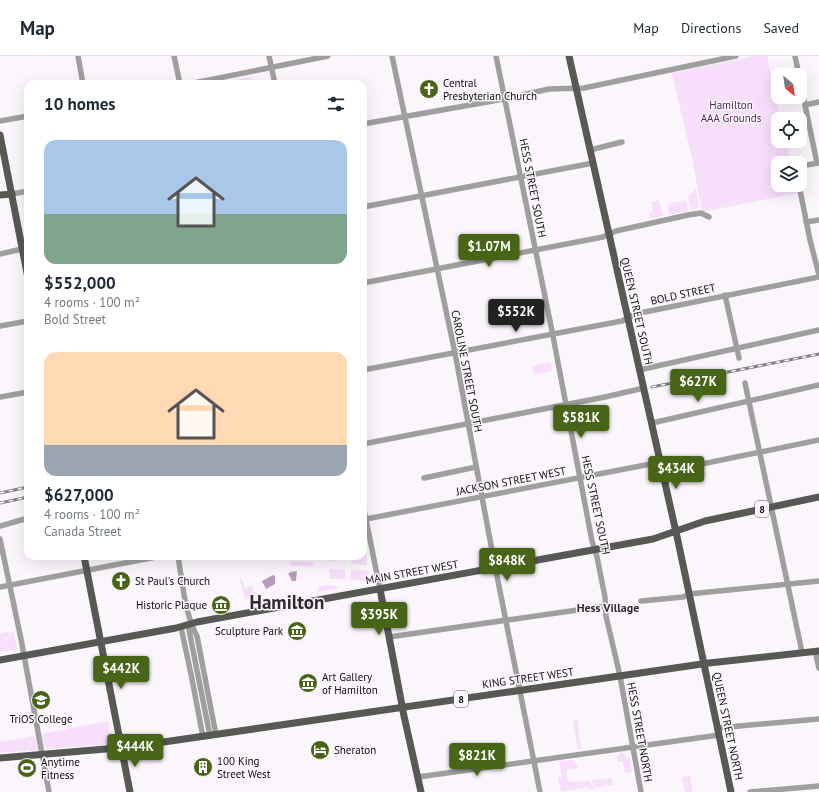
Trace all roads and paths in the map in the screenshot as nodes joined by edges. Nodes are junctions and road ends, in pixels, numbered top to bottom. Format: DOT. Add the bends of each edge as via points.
graph roads {
  1 [pos="78,56"];
  2 [pos="174,56"];
  3 [pos="269,56"];
  4 [pos="328,56"];
  5 [pos="392,56"];
  6 [pos="496,56"];
  7 [pos="569,56"];
  8 [pos="736,56"];
  9 [pos="795,56"];
  10 [pos="722,58"];
  11 [pos="272,67"];
  12 [pos="798,68"];
  13 [pos="82,80"];
  14 [pos="179,80"];
  15 [pos="209,80"];
  16 [pos="274,80"];
  17 [pos="576,88"];
  18 [pos="504,99"];
  19 [pos="819,102"];
  20 [pos="805,105"];
  21 [pos="405,116"];
  22 [pos="24,117"];
  23 [pos="0,121"];
  24 [pos="367,123"];
  25 [pos="0,135"];
  26 [pos="622,142"];
  27 [pos="590,150"];
  28 [pos="593,163"];
  29 [pos="818,163"];
  30 [pos="807,165"];
  31 [pos="520,177"];
  32 [pos="24,192"];
  33 [pos="800,192"];
  34 [pos="12,194"];
  35 [pos="0,195"];
  36 [pos="422,196"];
  37 [pos="367,206"];
  38 [pos="709,217"];
  39 [pos="819,220"];
  40 [pos="806,222"];
  41 [pos="609,234"];
  42 [pos="22,249"];
  43 [pos="535,250"];
  44 [pos="0,254"];
  45 [pos="24,257"];
  46 [pos="437,269"];
  47 [pos="819,276"];
  48 [pos="367,282"];
  49 [pos="725,295"];
  50 [pos="628,318"];
  51 [pos="24,322"];
  52 [pos="0,326"];
  53 [pos="819,330"];
  54 [pos="553,335"];
  55 [pos="736,348"];
  56 [pos="454,353"];
  57 [pos="738,358"];
  58 [pos="367,369"];
  59 [pos="640,370"];
  60 [pos="745,383"];
  61 [pos="819,385"];
  62 [pos="644,388"];
  63 [pos="24,393"];
  64 [pos="0,397"];
  65 [pos="749,400"];
  66 [pos="566,405"];
  67 [pos="468,423"];
  68 [pos="652,423"];
  69 [pos="819,440"];
  70 [pos="367,443"];
  71 [pos="760,453"];
  72 [pos="660,462"];
  73 [pos="476,467"];
  74 [pos="663,472"];
  75 [pos="580,477"];
  76 [pos="424,478"];
  77 [pos="482,497"];
  78 [pos="819,497"];
  79 [pos="771,507"];
  80 [pos="24,519"];
  81 [pos="367,519"];
  82 [pos="367,524"];
  83 [pos="0,526"];
  84 [pos="676,531"];
  85 [pos="0,539"];
  86 [pos="595,550"];
  87 [pos="85,560"];
  88 [pos="140,560"];
  89 [pos="179,560"];
  90 [pos="495,568"];
  91 [pos="87,570"];
  92 [pos="819,581"];
  93 [pos="788,584"];
  94 [pos="10,585"];
  95 [pos="0,587"];
  96 [pos="380,589"];
  97 [pos="689,594"];
  98 [pos="641,601"];
  99 [pos="605,606"];
  100 [pos="506,620"];
  101 [pos="187,625"];
  102 [pos="388,637"];
  103 [pos="101,642"];
  104 [pos="817,651"];
  105 [pos="802,652"];
  106 [pos="23,656"];
  107 [pos="0,660"];
  108 [pos="704,664"];
  109 [pos="819,668"];
  110 [pos="620,676"];
  111 [pos="520,690"];
  112 [pos="403,708"];
  113 [pos="819,719"];
  114 [pos="718,732"];
  115 [pos="210,736"];
  116 [pos="633,746"];
  117 [pos="122,748"];
  118 [pos="42,754"];
  119 [pos="0,758"];
  120 [pos="534,760"];
  121 [pos="418,777"];
  122 [pos="819,786"];
  123 [pos="49,792"];
  124 [pos="130,792"];
  125 [pos="421,792"];
  126 [pos="540,792"];
  127 [pos="641,792"];
  128 [pos="731,792"];
  129 [pos="750,792"];
  1 -- 13 [label="street"];
  2 -- 14 [label="street"];
  3 -- 11 [label="street"];
  4 -- 11 [label="street"];
  5 -- 21 [label="street, CAROLINE STREET SOUTH"];
  6 -- 18 [label="street, HESS STREET SOUTH"];
  7 -- 17 [label="main road, QUEEN STREET SOUTH"];
  8 -- 10 [label="street"];
  9 -- 12 [label="street"];
  10 -- 17 [label="street"];
  11 -- 15 [label="street"];
  11 -- 16 [label="street"];
  17 -- 18 [label="street" via="549,89"];
  17 -- 27 [label="main road, QUEEN STREET SOUTH"];
  18 -- 21 [label="street"];
  18 -- 31 [label="street, HESS STREET SOUTH"];
  19 -- 20 [label="street"];
  20 -- 29 [label="street"];
  21 -- 24 [label="street"];
  21 -- 36 [label="street, CAROLINE STREET SOUTH"];
  22 -- 23 [label="street"];
  25 -- 34 [label="main road"];
  26 -- 27 [label="street"];
  27 -- 28 [label="main road, QUEEN STREET SOUTH"];
  28 -- 31 [label="street"];
  28 -- 41 [label="main road, QUEEN STREET SOUTH"];
  29 -- 30 [label="street"];
  31 -- 36 [label="street"];
  31 -- 43 [label="street, HESS STREET SOUTH"];
  32 -- 34 [label="street"];
  33 -- 40 [label="street"];
  34 -- 35 [label="main road"];
  34 -- 42 [label="main road"];
  36 -- 37 [label="street"];
  36 -- 46 [label="street, CAROLINE STREET SOUTH"];
  38 -- 41 [label="street" via="699,213"];
  39 -- 40 [label="street"];
  40 -- 47 [label="street"];
  41 -- 43 [label="street"];
  41 -- 50 [label="main road, QUEEN STREET SOUTH"];
  42 -- 44 [label="street"];
  42 -- 45 [label="main road"];
  43 -- 46 [label="street"];
  43 -- 54 [label="street, HESS STREET SOUTH"];
  46 -- 48 [label="street"];
  46 -- 56 [label="street, CAROLINE STREET SOUTH"];
  47 -- 49 [label="street, BOLD STREET"];
  49 -- 50 [label="street, BOLD STREET" via="635,314"];
  49 -- 55 [label="street"];
  50 -- 54 [label="street, BOLD STREET"];
  50 -- 59 [label="main road, QUEEN STREET SOUTH"];
  51 -- 52 [label="street"];
  53 -- 55 [label="street"];
  54 -- 56 [label="street, BOLD STREET"];
  54 -- 66 [label="street, HESS STREET SOUTH"];
  55 -- 57 [label="street"];
  55 -- 59 [label="street"];
  56 -- 58 [label="street, BOLD STREET"];
  56 -- 67 [label="street, CAROLINE STREET SOUTH"];
  59 -- 62 [label="main road, QUEEN STREET SOUTH"];
  60 -- 65 [label="street"];
  61 -- 65 [label="street"];
  62 -- 66 [label="street"];
  62 -- 68 [label="main road, QUEEN STREET SOUTH"];
  63 -- 64 [label="street"];
  65 -- 68 [label="street"];
  65 -- 71 [label="street"];
  66 -- 67 [label="street"];
  66 -- 75 [label="street, HESS STREET SOUTH"];
  67 -- 70 [label="street"];
  67 -- 73 [label="street, CAROLINE STREET SOUTH"];
  68 -- 72 [label="main road, QUEEN STREET SOUTH"];
  69 -- 71 [label="street"];
  71 -- 74 [label="street"];
  71 -- 79 [label="street"];
  72 -- 74 [label="main road, QUEEN STREET SOUTH"];
  72 -- 75 [label="street, JACKSON STREET WEST"];
  73 -- 76 [label="street"];
  73 -- 77 [label="street, CAROLINE STREET SOUTH"];
  74 -- 84 [label="main road, QUEEN STREET SOUTH"];
  75 -- 77 [label="street, JACKSON STREET WEST"];
  75 -- 86 [label="street, HESS STREET SOUTH"];
  77 -- 81 [label="street, JACKSON STREET WEST"];
  77 -- 90 [label="street, CAROLINE STREET SOUTH"];
  78 -- 79 [label="main road, MAIN STREET WEST / 8"];
  79 -- 84 [label="main road, MAIN STREET WEST / 8" via="705,521"];
  79 -- 93 [label="street"];
  80 -- 83 [label="street"];
  82 -- 96 [label="street"];
  84 -- 86 [label="main road, MAIN STREET WEST / 8"];
  84 -- 97 [label="main road, QUEEN STREET SOUTH"];
  85 -- 94 [label="street"];
  86 -- 90 [label="main road, MAIN STREET WEST / 8"];
  86 -- 99 [label="street, HESS STREET SOUTH"];
  87 -- 91 [label="main road"];
  88 -- 91 [label="street"];
  89 -- 101 [label="street"];
  90 -- 96 [label="main road, MAIN STREET WEST / 8"];
  90 -- 100 [label="street, CAROLINE STREET SOUTH"];
  91 -- 94 [label="street"];
  91 -- 103 [label="main road"];
  92 -- 93 [label="street"];
  93 -- 97 [label="street"];
  93 -- 105 [label="street"];
  94 -- 95 [label="street"];
  94 -- 106 [label="street"];
  96 -- 101 [label="main road, MAIN STREET WEST / 8"];
  96 -- 102 [label="main road"];
  97 -- 98 [label="street"];
  97 -- 108 [label="main road, QUEEN STREET SOUTH"];
  99 -- 100 [label="street"];
  99 -- 110 [label="street, HESS STREET SOUTH"];
  100 -- 102 [label="street"];
  100 -- 111 [label="street, CAROLINE STREET SOUTH"];
  101 -- 103 [label="main road, MAIN STREET WEST / 8"];
  101 -- 115 [label="street" via="192,679"];
  101 -- 115 [label="street" via="197,636"];
  102 -- 112 [label="main road"];
  103 -- 106 [label="main road, 8"];
  103 -- 117 [label="main road"];
  104 -- 105 [label="main road, KING STREET WEST / 8"];
  104 -- 109 [label="street"];
  105 -- 108 [label="main road, KING STREET WEST / 8"];
  106 -- 107 [label="main road, 8"];
  106 -- 118 [label="street"];
  108 -- 110 [label="main road, KING STREET WEST / 8"];
  108 -- 114 [label="main road, QUEEN STREET NORTH"];
  110 -- 111 [label="main road, KING STREET WEST / 8"];
  110 -- 116 [label="street, HESS STREET NORTH"];
  111 -- 112 [label="main road, KING STREET WEST / 8"];
  111 -- 120 [label="street, CAROLINE STREET SOUTH"];
  112 -- 115 [label="main road, KING STREET WEST / 8"];
  112 -- 121 [label="main road"];
  113 -- 114 [label="street"];
  114 -- 116 [label="street"];
  114 -- 128 [label="main road, QUEEN STREET NORTH"];
  115 -- 117 [label="main road, KING STREET WEST / 8"];
  116 -- 120 [label="street"];
  116 -- 127 [label="street, HESS STREET NORTH"];
  117 -- 118 [label="main road, 8"];
  117 -- 124 [label="main road"];
  118 -- 119 [label="main road, 8"];
  118 -- 123 [label="street"];
  120 -- 121 [label="street"];
  120 -- 126 [label="street, CAROLINE STREET SOUTH"];
  121 -- 125 [label="main road"];
  122 -- 129 [label="street"];
}
